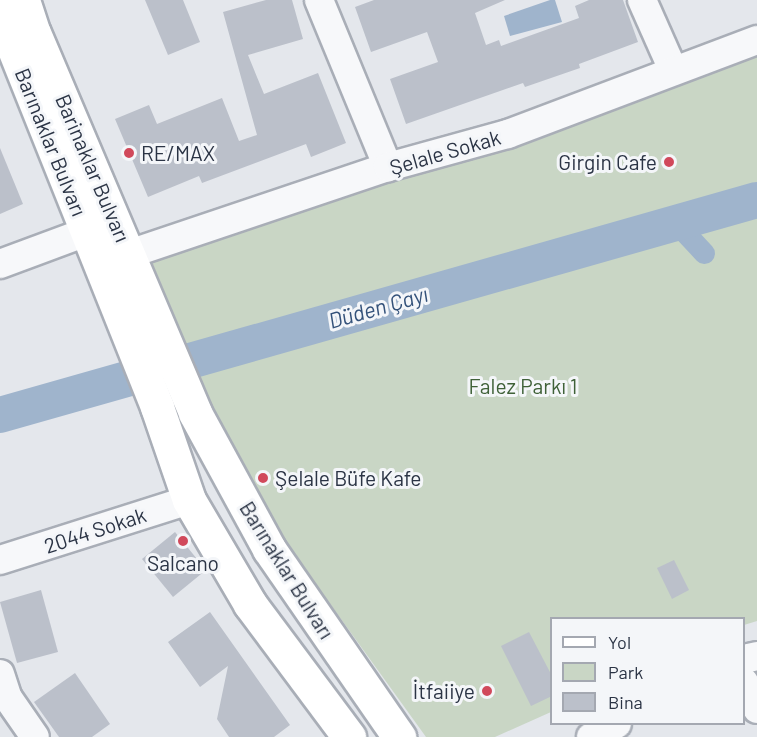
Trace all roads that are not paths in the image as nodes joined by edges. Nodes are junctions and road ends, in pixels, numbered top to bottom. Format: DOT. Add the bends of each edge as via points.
graph roads {
  1 [pos="319,0"];
  2 [pos="642,0"];
  3 [pos="15,11"];
  4 [pos="757,40"];
  5 [pos="673,70"];
  6 [pos="388,167"];
  7 [pos="86,232"];
  8 [pos="129,254"];
  9 [pos="0,264"];
  10 [pos="144,332"];
  11 [pos="189,500"];
  12 [pos="0,560"];
  13 [pos="0,674"];
  14 [pos="745,684"];
  15 [pos="757,709"];
  16 [pos="613,725"];
  17 [pos="35,737"];
  18 [pos="349,737"];
  19 [pos="399,737"];
  20 [pos="591,737"];
  1 -- 6 [label="street"];
  2 -- 5 [label="street"];
  3 -- 7 [label="main road, Barınaklar Bulvarı"];
  3 -- 8 [label="main road, Barinaklar Bulvarı" via="34,33"];
  4 -- 5 [label="street, Şelale Sokak"];
  5 -- 6 [label="street, Şelale Sokak" via="508,134"];
  6 -- 8 [label="street, Şelale Sokak"];
  7 -- 9 [label="street"];
  7 -- 10 [label="main road, Barınaklar Bulvarı"];
  8 -- 10 [label="main road, Barinaklar Bulvarı"];
  10 -- 11 [label="main road, Barınaklar Bulvarı" via="157,407"];
  10 -- 19 [label="main road, Barınaklar Bulvarı" via="187,396 269,549"];
  11 -- 12 [label="street, 2044 Sokak"];
  11 -- 18 [label="main road, Barınaklar Bulvarı" via="250,604"];
  13 -- 17 [label="street" via="8,698"];
  14 -- 15 [label="street"];
  16 -- 20 [label="street"];
}
